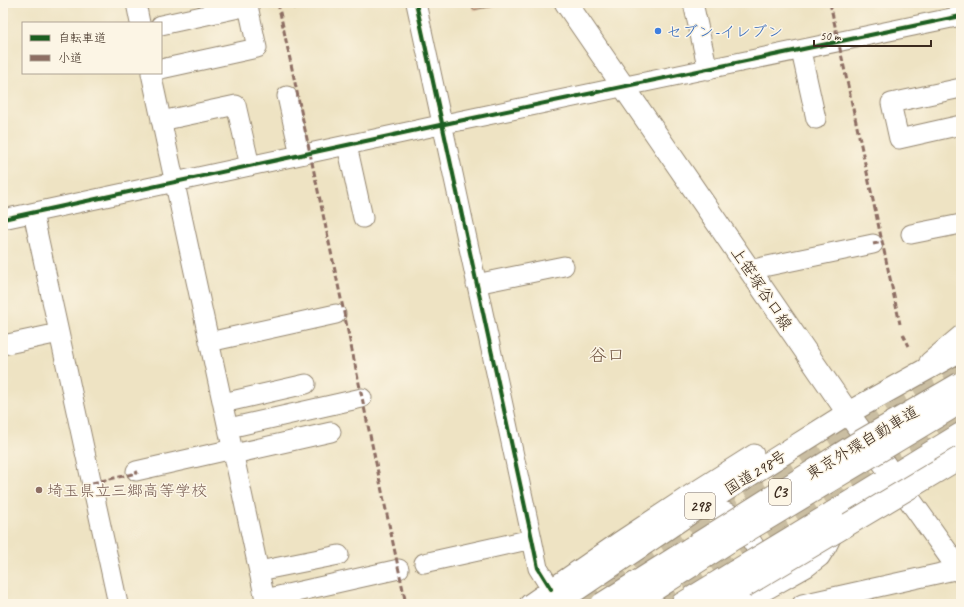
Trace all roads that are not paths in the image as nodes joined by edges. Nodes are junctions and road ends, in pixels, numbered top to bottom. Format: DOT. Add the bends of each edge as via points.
graph roads {
  1 [pos="136,3"];
  2 [pos="416,3"];
  3 [pos="566,3"];
  4 [pos="694,3"];
  5 [pos="961,16"];
  6 [pos="140,22"];
  7 [pos="162,25"];
  8 [pos="801,51"];
  9 [pos="162,69"];
  10 [pos="708,70"];
  11 [pos="151,74"];
  12 [pos="623,86"];
  13 [pos="961,88"];
  14 [pos="287,96"];
  15 [pos="816,119"];
  16 [pos="161,121"];
  17 [pos="443,124"];
  18 [pos="961,125"];
  19 [pos="346,145"];
  20 [pos="300,155"];
  21 [pos="250,166"];
  22 [pos="174,182"];
  23 [pos="33,213"];
  24 [pos="363,218"];
  25 [pos="3,219"];
  26 [pos="961,224"];
  27 [pos="911,234"];
  28 [pos="873,244"];
  29 [pos="564,266"];
  30 [pos="749,270"];
  31 [pos="476,284"];
  32 [pos="336,314"];
  33 [pos="59,333"];
  34 [pos="961,335"];
  35 [pos="210,342"];
  36 [pos="3,346"];
  37 [pos="961,350"];
  38 [pos="917,374"];
  39 [pos="961,383"];
  40 [pos="306,384"];
  41 [pos="362,398"];
  42 [pos="961,402"];
  43 [pos="223,403"];
  44 [pos="848,413"];
  45 [pos="229,428"];
  46 [pos="331,432"];
  47 [pos="961,434"];
  48 [pos="234,451"];
  49 [pos="754,454"];
  50 [pos="961,457"];
  51 [pos="136,471"];
  52 [pos="892,476"];
  53 [pos="704,498"];
  54 [pos="837,510"];
  55 [pos="532,539"];
  56 [pos="339,555"];
  57 [pos="424,563"];
  58 [pos="399,569"];
  59 [pos="259,571"];
  60 [pos="960,571"];
  61 [pos="745,589"];
  62 [pos="553,596"];
  63 [pos="265,602"];
  64 [pos="821,602"];
  65 [pos="118,604"];
  66 [pos="529,604"];
  67 [pos="602,604"];
  68 [pos="632,604"];
  69 [pos="682,604"];
  70 [pos="714,604"];
  71 [pos="802,604"];
  1 -- 6 [label="street"];
  2 -- 17 [label="street"];
  3 -- 12 [label="main road, 上笹塚谷口線"];
  4 -- 10 [label="street"];
  5 -- 8 [label="street"];
  7 -- 9 [label="street" via="248,6 257,48"];
  8 -- 10 [label="street"];
  8 -- 15 [label="street"];
  10 -- 12 [label="street"];
  11 -- 16 [label="street"];
  12 -- 17 [label="street"];
  12 -- 30 [label="main road, 上笹塚谷口線"];
  13 -- 18 [label="street" via="891,103 899,139"];
  14 -- 20 [label="street"];
  16 -- 21 [label="street" via="236,105"];
  16 -- 22 [label="street"];
  17 -- 19 [label="street"];
  17 -- 31 [label="street"];
  19 -- 20 [label="street"];
  19 -- 24 [label="street"];
  20 -- 21 [label="street"];
  21 -- 22 [label="street"];
  22 -- 23 [label="street"];
  22 -- 35 [label="street"];
  23 -- 25 [label="street"];
  23 -- 33 [label="street"];
  26 -- 27 [label="street"];
  28 -- 30 [label="street"];
  29 -- 31 [label="street"];
  30 -- 44 [label="main road, 上笹塚谷口線"];
  31 -- 55 [label="street"];
  32 -- 35 [label="street"];
  33 -- 36 [label="street"];
  33 -- 65 [label="street"];
  34 -- 38 [label="street"];
  35 -- 43 [label="street"];
  37 -- 38 [label="main road, 国道298号 / 298"];
  38 -- 44 [label="main road, 国道298号 / 298"];
  39 -- 67 [label="main road, 東京外環自動車道 / C3, bridge" via="856,444"];
  40 -- 43 [label="street"];
  41 -- 45 [label="street"];
  42 -- 68 [label="main road, 東京外環自動車道 / C3, bridge" via="733,539"];
  43 -- 45 [label="street"];
  44 -- 52 [label="main road, 上笹塚谷口線"];
  44 -- 53 [label="main road, 国道298号 / 298"];
  45 -- 48 [label="street"];
  46 -- 48 [label="street"];
  47 -- 52 [label="main road"];
  48 -- 51 [label="street"];
  48 -- 59 [label="street"];
  49 -- 53 [label="street"];
  50 -- 61 [label="main road, bridge"];
  52 -- 54 [label="main road"];
  52 -- 60 [label="main road, 上笹塚谷口線"];
  53 -- 61 [label="street" via="729,513 742,525 760,557"];
  53 -- 62 [label="main road, 国道298号 / 298"];
  54 -- 61 [label="main road, bridge"];
  54 -- 61 [label="street" via="827,546 820,557 807,567"];
  55 -- 57 [label="street"];
  55 -- 62 [label="street" via="538,568"];
  56 -- 59 [label="street"];
  58 -- 63 [label="street"];
  59 -- 63 [label="street"];
  60 -- 64 [label="street"];
  61 -- 69 [label="main road"];
  61 -- 70 [label="main road"];
  62 -- 66 [label="street"];
  64 -- 71 [label="street"];
}
